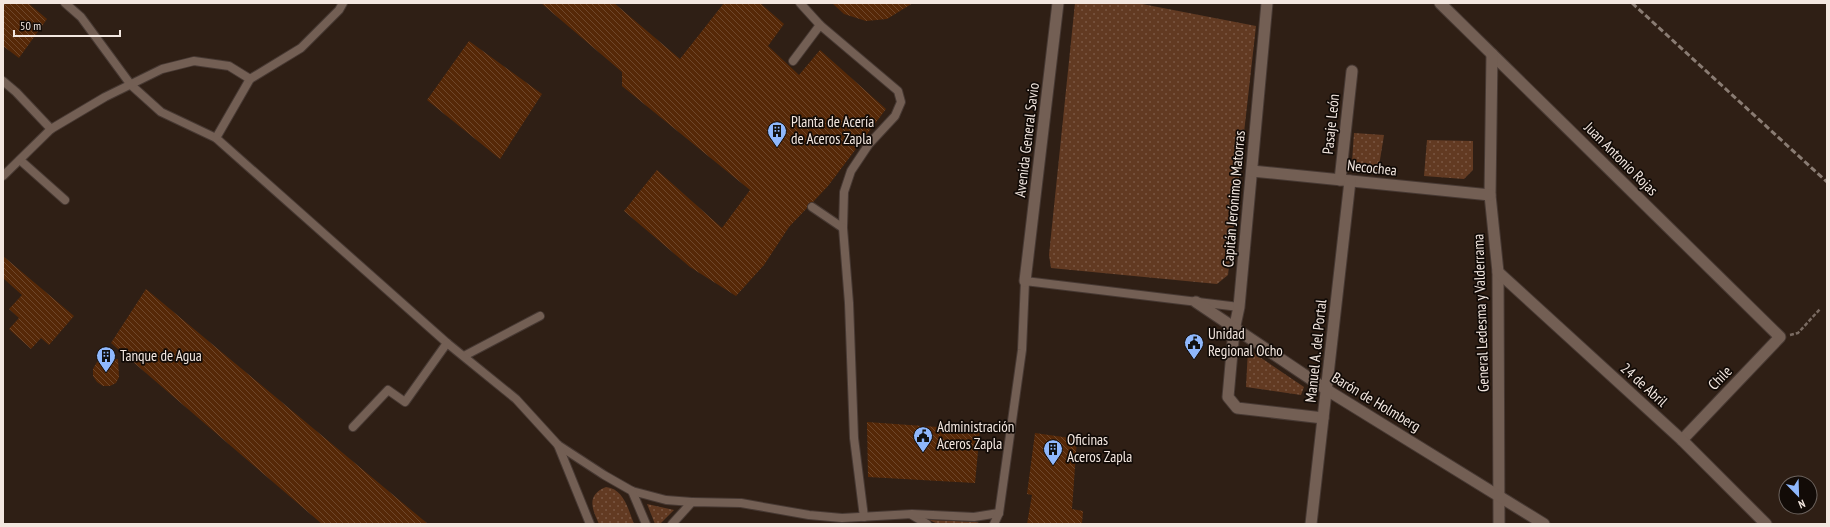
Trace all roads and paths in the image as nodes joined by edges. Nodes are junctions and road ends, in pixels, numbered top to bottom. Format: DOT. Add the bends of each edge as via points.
graph roads {
  1 [pos="65,3"];
  2 [pos="343,3"];
  3 [pos="800,3"];
  4 [pos="1058,3"];
  5 [pos="1267,3"];
  6 [pos="1440,3"];
  7 [pos="820,25"];
  8 [pos="1492,54"];
  9 [pos="793,60"];
  10 [pos="1352,71"];
  11 [pos="250,79"];
  12 [pos="3,81"];
  13 [pos="131,85"];
  14 [pos="51,129"];
  15 [pos="216,138"];
  16 [pos="20,160"];
  17 [pos="1252,171"];
  18 [pos="3,176"];
  19 [pos="1345,180"];
  20 [pos="1490,195"];
  21 [pos="65,200"];
  22 [pos="812,207"];
  23 [pos="843,228"];
  24 [pos="1498,272"];
  25 [pos="1025,281"];
  26 [pos="1196,302"];
  27 [pos="1239,307"];
  28 [pos="1820,310"];
  29 [pos="540,316"];
  30 [pos="1234,330"];
  31 [pos="1780,337"];
  32 [pos="447,343"];
  33 [pos="464,356"];
  34 [pos="1327,390"];
  35 [pos="1323,418"];
  36 [pos="353,427"];
  37 [pos="1682,440"];
  38 [pos="558,445"];
  39 [pos="632,491"];
  40 [pos="1499,495"];
  41 [pos="692,502"];
  42 [pos="998,513"];
  43 [pos="912,514"];
  44 [pos="864,517"];
  45 [pos="590,524"];
  46 [pos="646,524"];
  47 [pos="672,524"];
  48 [pos="927,524"];
  49 [pos="994,524"];
  50 [pos="1000,524"];
  51 [pos="1311,524"];
  52 [pos="1499,524"];
  53 [pos="1544,524"];
  54 [pos="1766,524"];
  1 -- 13 [label="lane" via="81,17"];
  2 -- 11 [label="lane" via="301,48"];
  3 -- 7 [label="lane"];
  4 -- 25 [label="street, Avenida General Savio"];
  5 -- 17 [label="street, Capitán Jerónimo Matorras"];
  6 -- 8 [label="street, Juan Antonio Rojas"];
  7 -- 9 [label="lane"];
  7 -- 23 [label="lane" via="898,91 901,102 895,116 869,144 851,171 844,192"];
  8 -- 20 [label="street, General Ledesma y Valderrama"];
  8 -- 31 [label="street, Juan Antonio Rojas"];
  10 -- 19 [label="street, Pasaje León"];
  11 -- 13 [label="lane" via="229,66 194,61 162,69"];
  11 -- 15 [label="lane"];
  12 -- 14 [label="lane"];
  13 -- 14 [label="lane" via="105,97"];
  13 -- 15 [label="lane" via="161,112"];
  14 -- 16 [label="lane"];
  15 -- 32 [label="lane"];
  16 -- 18 [label="lane"];
  16 -- 21 [label="lane"];
  17 -- 19 [label="street, Necochea"];
  17 -- 27 [label="street, Capitán Jerónimo Matorras"];
  19 -- 20 [label="street, Necochea"];
  19 -- 34 [label="street, Manuel A. del Portal"];
  20 -- 24 [label="street, General Ledesma y Valderrama"];
  22 -- 23 [label="lane"];
  23 -- 44 [label="lane" via="849,303 854,438"];
  24 -- 37 [label="street, 24 de Abril"];
  24 -- 40 [label="street, General Ledesma y Valderrama"];
  25 -- 26 [label="lane"];
  25 -- 42 [label="lane" via="1022,350"];
  26 -- 27 [label="lane"];
  26 -- 30 [label="street, Barón de Holmberg"];
  27 -- 30 [label="street, Capitán Jerónimo Matorras"];
  28 -- 31 [label="path" via="1798,333"];
  29 -- 33 [label="lane"];
  30 -- 34 [label="street, Barón de Holmberg"];
  30 -- 35 [label="street, Capitán Jerónimo Matorras" via="1228,397 1237,408"];
  31 -- 37 [label="street, Chile"];
  32 -- 33 [label="lane"];
  32 -- 36 [label="lane" via="405,402 388,390"];
  33 -- 38 [label="lane" via="516,400"];
  34 -- 35 [label="street, Manuel A. del Portal"];
  34 -- 40 [label="street, Barón de Holmberg"];
  35 -- 51 [label="street, Manuel A. del Portal"];
  37 -- 54 [label="street, 24 de Abril"];
  38 -- 39 [label="lane"];
  38 -- 45 [label="lane"];
  39 -- 41 [label="lane" via="666,500"];
  39 -- 46 [label="lane"];
  40 -- 52 [label="street, General Ledesma y Valderrama"];
  40 -- 53 [label="street, Barón de Holmberg"];
  41 -- 44 [label="lane" via="741,503 809,515"];
  41 -- 47 [label="lane"];
  42 -- 43 [label="lane" via="974,517"];
  42 -- 49 [label="lane"];
  42 -- 50 [label="lane"];
  43 -- 44 [label="lane"];
  43 -- 48 [label="lane"];
}
